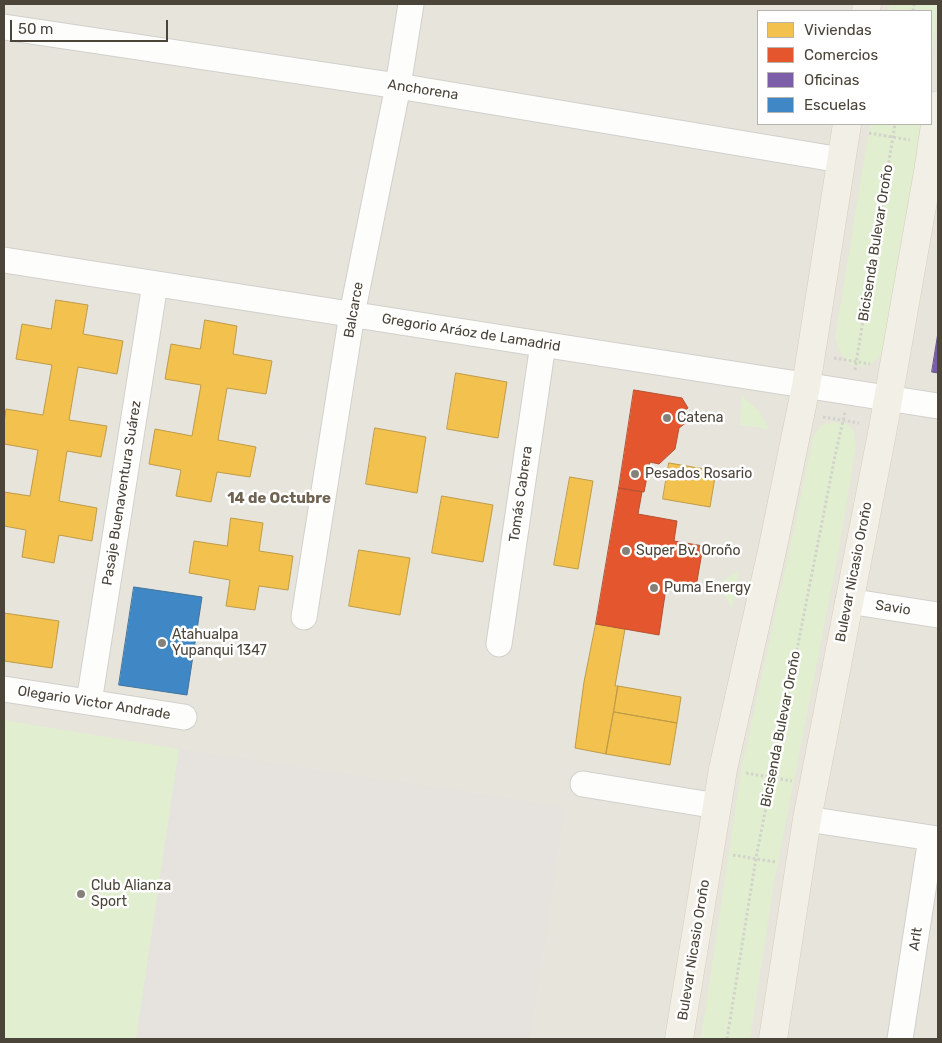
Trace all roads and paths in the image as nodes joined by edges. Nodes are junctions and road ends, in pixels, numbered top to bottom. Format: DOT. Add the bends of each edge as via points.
graph roads {
  1 [pos="411,4"];
  2 [pos="4,27"];
  3 [pos="398,86"];
  4 [pos="938,105"];
  5 [pos="895,125"];
  6 [pos="847,126"];
  7 [pos="892,137"];
  8 [pos="932,144"];
  9 [pos="841,160"];
  10 [pos="933,173"];
  11 [pos="4,260"];
  12 [pos="155,284"];
  13 [pos="352,314"];
  14 [pos="542,344"];
  15 [pos="811,354"];
  16 [pos="857,362"];
  17 [pos="893,368"];
  18 [pos="806,386"];
  19 [pos="888,398"];
  20 [pos="938,406"];
  21 [pos="801,413"];
  22 [pos="843,420"];
  23 [pos="883,428"];
  24 [pos="848,601"];
  25 [pos="938,615"];
  26 [pos="304,617"];
  27 [pos="499,644"];
  28 [pos="4,689"];
  29 [pos="89,702"];
  30 [pos="184,717"];
  31 [pos="723,769"];
  32 [pos="772,777"];
  33 [pos="583,784"];
  34 [pos="813,784"];
  35 [pos="717,806"];
  36 [pos="807,819"];
  37 [pos="935,839"];
  38 [pos="710,851"];
  39 [pos="756,858"];
  40 [pos="800,866"];
  41 [pos="679,1039"];
  42 [pos="727,1039"];
  43 [pos="773,1039"];
  44 [pos="900,1039"];
  1 -- 3 [label="street, Balcarce"];
  2 -- 3 [label="street, Anchorena"];
  3 -- 9 [label="street, Anchorena"];
  3 -- 13 [label="street, Balcarce"];
  4 -- 8 [label="main road, Bulevar Nicasio Oroño"];
  5 -- 7 [label="path, Bicisenda Bulevar Oroño"];
  6 -- 7 [label="path"];
  6 -- 9 [label="main road, Bulevar Nicasio Oroño"];
  7 -- 8 [label="path"];
  7 -- 16 [label="path, Bicisenda Bulevar Oroño"];
  8 -- 10 [label="main road, Bulevar Nicasio Oroño"];
  9 -- 15 [label="main road, Bulevar Nicasio Oroño"];
  10 -- 17 [label="main road, Bulevar Nicasio Oroño"];
  11 -- 12 [label="street, Gregorio Aráoz de Lamadrid"];
  12 -- 13 [label="street, Gregorio Aráoz de Lamadrid"];
  12 -- 29 [label="street, Pasaje Buenaventura Suárez"];
  13 -- 14 [label="street, Gregorio Aráoz de Lamadrid"];
  13 -- 26 [label="street, Balcarce"];
  14 -- 18 [label="street, Gregorio Aráoz de Lamadrid"];
  14 -- 27 [label="street, Tomás Cabrera"];
  15 -- 16 [label="path"];
  15 -- 18 [label="main road, Bulevar Nicasio Oroño"];
  16 -- 17 [label="path"];
  17 -- 19 [label="main road, Bulevar Nicasio Oroño"];
  18 -- 19 [label="street, Gregorio Aráoz de Lamadrid"];
  18 -- 21 [label="main road, Bulevar Nicasio Oroño"];
  19 -- 20 [label="street, Gregorio Aráoz de Lamadrid"];
  19 -- 23 [label="main road, Bulevar Nicasio Oroño"];
  21 -- 22 [label="path"];
  21 -- 31 [label="main road, Bulevar Nicasio Oroño"];
  22 -- 23 [label="path"];
  22 -- 32 [label="path, Bicisenda Bulevar Oroño"];
  23 -- 24 [label="main road, Bulevar Nicasio Oroño"];
  24 -- 25 [label="street, Savio"];
  24 -- 34 [label="main road, Bulevar Nicasio Oroño"];
  28 -- 29 [label="street, Olegario Victor Andrade"];
  29 -- 30 [label="street, Olegario Victor Andrade"];
  31 -- 32 [label="path"];
  31 -- 35 [label="main road, Bulevar Nicasio Oroño"];
  32 -- 34 [label="path"];
  32 -- 39 [label="path, Bicisenda Bulevar Oroño"];
  33 -- 35 [label="street"];
  34 -- 36 [label="main road, Bulevar Nicasio Oroño"];
  35 -- 38 [label="main road, Bulevar Nicasio Oroño"];
  36 -- 37 [label="street"];
  36 -- 40 [label="main road, Bulevar Nicasio Oroño"];
  37 -- 44 [label="street, Arlt"];
  38 -- 39 [label="path"];
  38 -- 41 [label="main road, Bulevar Nicasio Oroño"];
  39 -- 40 [label="path"];
  39 -- 42 [label="path, Bicisenda Bulevar Oroño"];
  40 -- 43 [label="main road, Bulevar Nicasio Oroño"];
}
